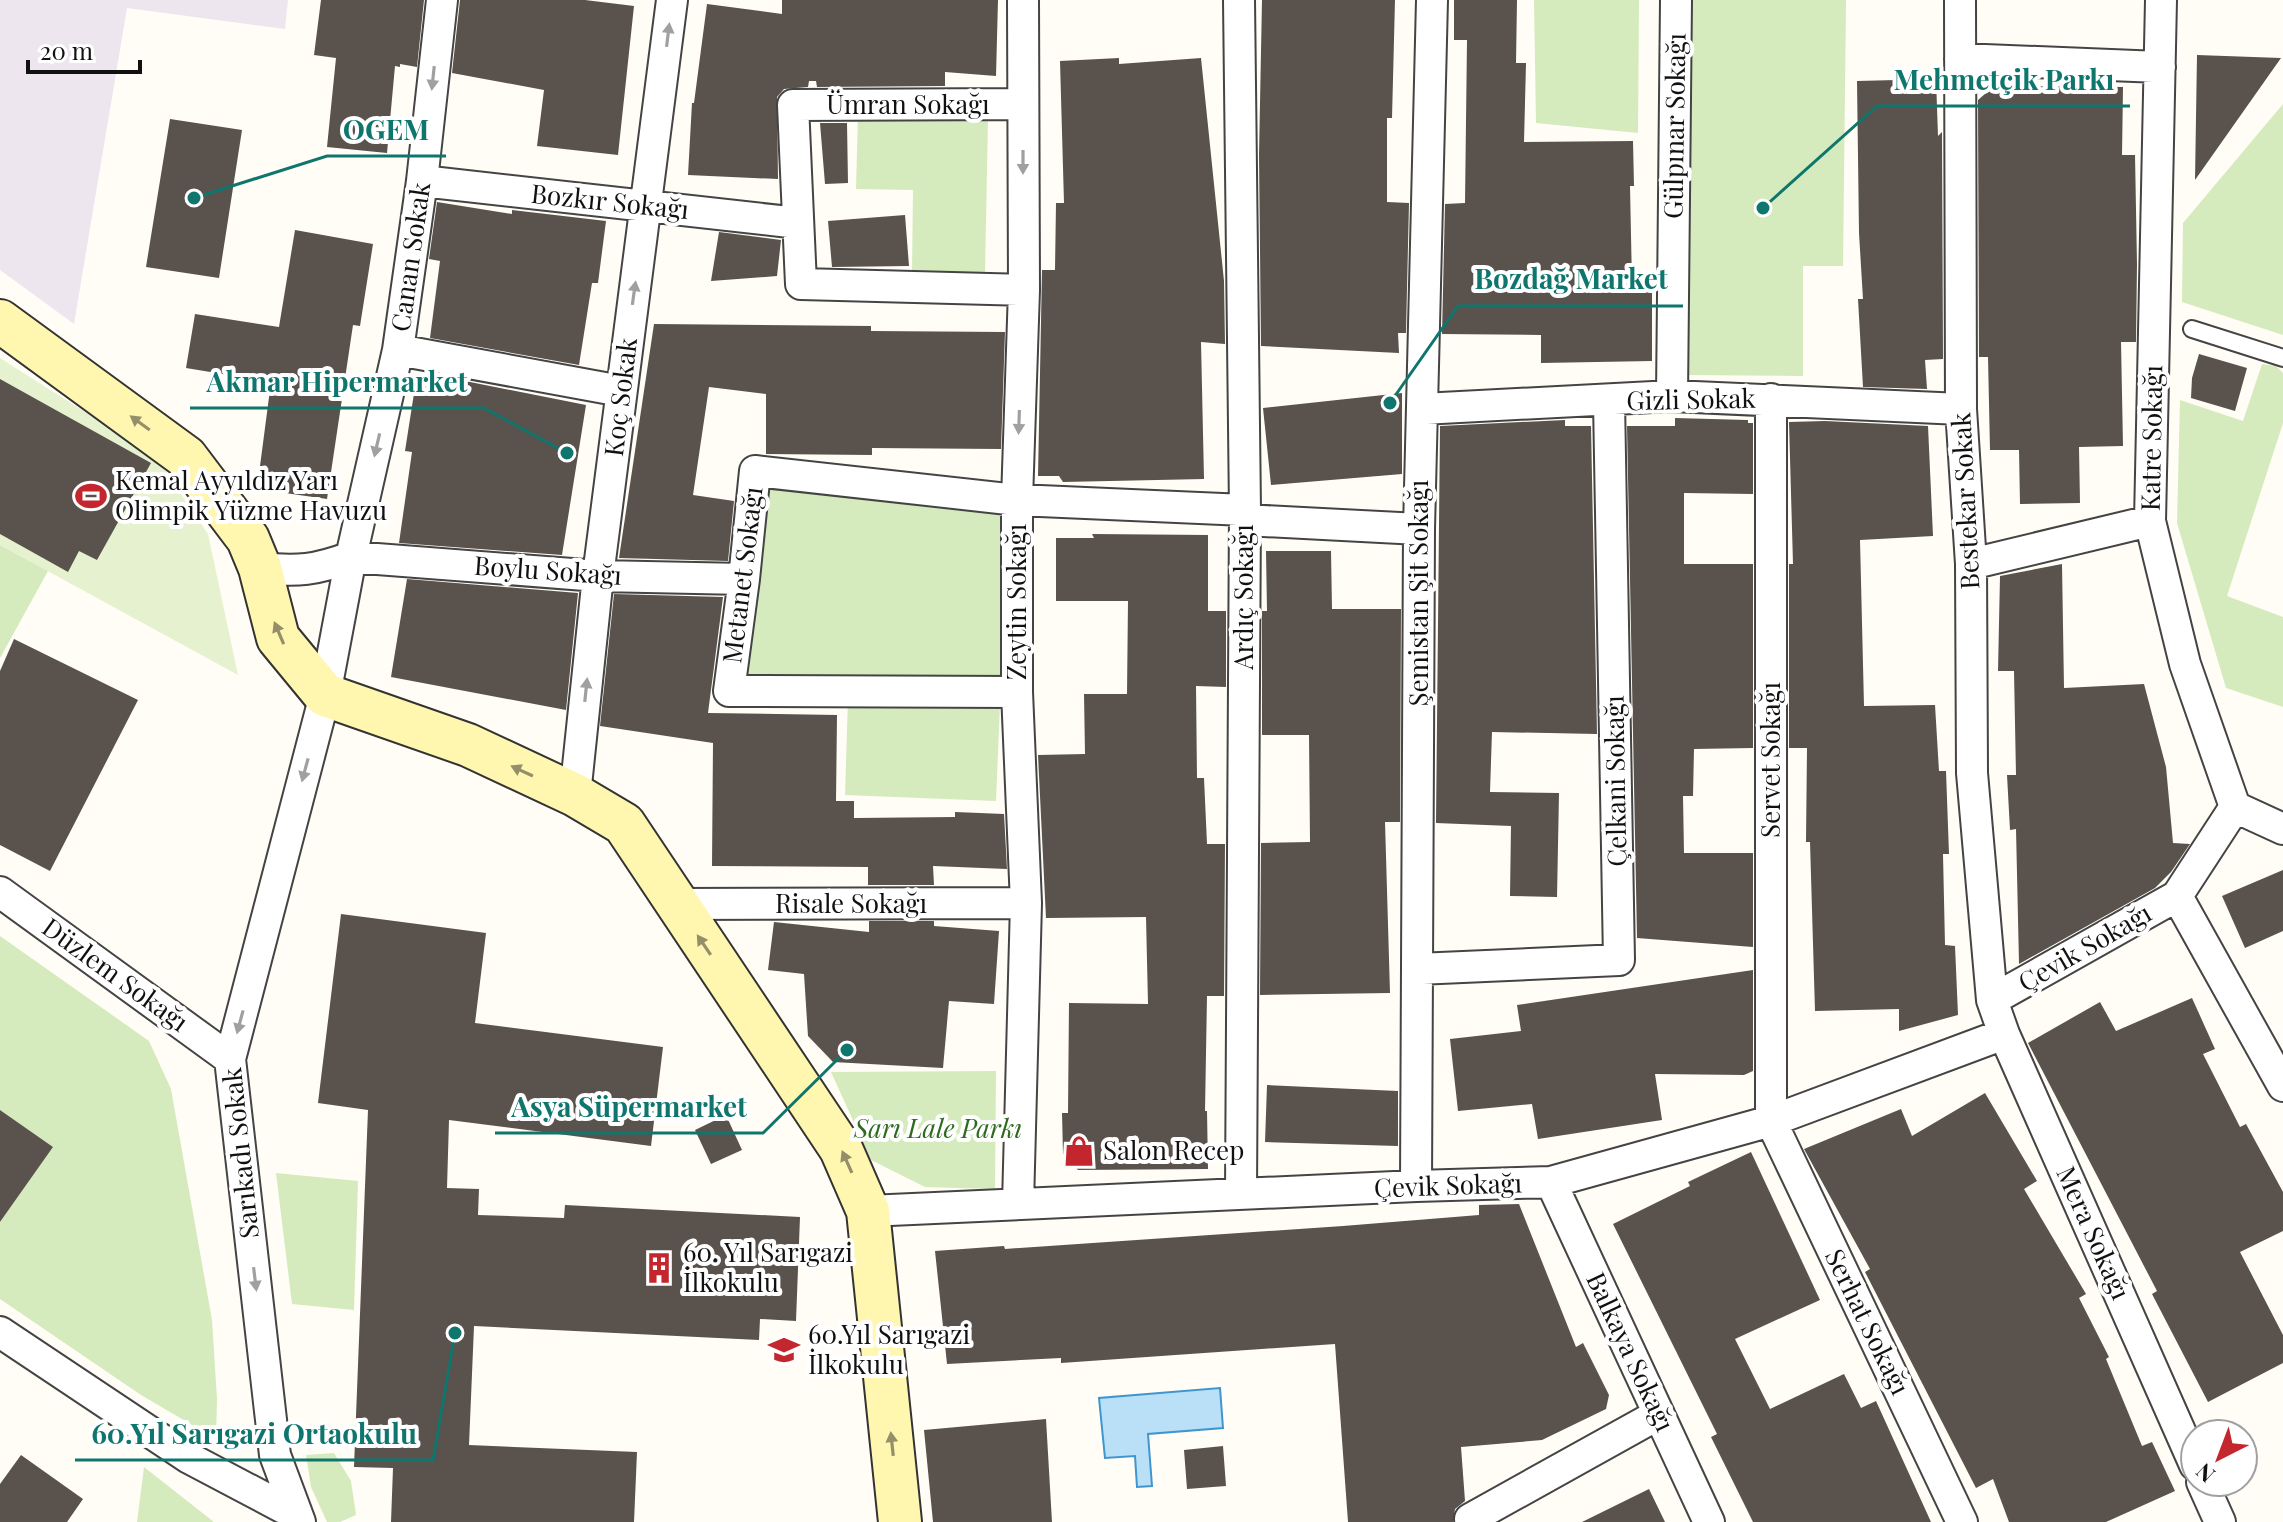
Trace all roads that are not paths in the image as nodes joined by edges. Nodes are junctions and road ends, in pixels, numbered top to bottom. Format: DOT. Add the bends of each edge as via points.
graph roads {
  1 [pos="442,0"];
  2 [pos="672,0"];
  3 [pos="1023,0"];
  4 [pos="1239,0"];
  5 [pos="1432,0"];
  6 [pos="1676,0"];
  7 [pos="1960,0"];
  8 [pos="2161,0"];
  9 [pos="1960,59"];
  10 [pos="2160,67"];
  11 [pos="1023,104"];
  12 [pos="422,181"];
  13 [pos="646,205"];
  14 [pos="798,223"];
  15 [pos="1024,290"];
  16 [pos="0,321"];
  17 [pos="2192,329"];
  18 [pos="398,350"];
  19 [pos="2283,358"];
  20 [pos="621,391"];
  21 [pos="1672,396"];
  22 [pos="1771,399"];
  23 [pos="1609,401"];
  24 [pos="1422,409"];
  25 [pos="1961,409"];
  26 [pos="1017,500"];
  27 [pos="1245,515"];
  28 [pos="2150,521"];
  29 [pos="1419,529"];
  30 [pos="351,557"];
  31 [pos="1971,564"];
  32 [pos="260,568"];
  33 [pos="598,576"];
  34 [pos="744,579"];
  35 [pos="1017,692"];
  36 [pos="325,695"];
  37 [pos="575,795"];
  38 [pos="2235,807"];
  39 [pos="2283,829"];
  40 [pos="0,892"];
  41 [pos="2177,896"];
  42 [pos="1026,903"];
  43 [pos="675,904"];
  44 [pos="1417,969"];
  45 [pos="1992,1000"];
  46 [pos="2004,1034"];
  47 [pos="230,1059"];
  48 [pos="2283,1086"];
  49 [pos="1771,1121"];
  50 [pos="1551,1182"];
  51 [pos="1416,1186"];
  52 [pos="1241,1194"];
  53 [pos="1018,1204"];
  54 [pos="868,1211"];
  55 [pos="3,1339"];
  56 [pos="1659,1414"];
  57 [pos="2179,1429"];
  58 [pos="2209,1498"];
  59 [pos="297,1518"];
  60 [pos="900,1522"];
  61 [pos="1471,1522"];
  62 [pos="1709,1522"];
  63 [pos="1962,1522"];
  64 [pos="2220,1522"];
  1 -- 12 [label="street, Canan Sokak, one-way"];
  13 -- 2 [label="street, Koç Sokak, one-way"];
  3 -- 11 [label="street, Zeytin Sokağı"];
  4 -- 27 [label="street, Ardıç Sokağı"];
  5 -- 24 [label="street, Şemistan Şit Sokağı"];
  6 -- 21 [label="street, Gülpınar Sokağı"];
  7 -- 9 [label="street, Bestekar Sokak"];
  8 -- 10 [label="street, Katre Sokağı"];
  9 -- 10 [label="street"];
  9 -- 25 [label="street, Bestekar Sokak"];
  10 -- 28 [label="street, Katre Sokağı"];
  11 -- 14 [label="street, Ümran Sokağı" via="793,105"];
  11 -- 15 [label="street, Zeytin Sokağı, one-way"];
  12 -- 13 [label="street, Bozkır Sokağı"];
  12 -- 18 [label="street, Canan Sokak"];
  13 -- 14 [label="street, Bozkır Sokağı"];
  20 -- 13 [label="street, Koç Sokak, one-way"];
  14 -- 15 [label="street" via="801,284"];
  15 -- 26 [label="street, Zeytin Sokağı, one-way"];
  32 -- 16 [label="main road, one-way" via="248,539 186,457"];
  17 -- 19 [label="lane"];
  18 -- 20 [label="street"];
  18 -- 30 [label="street, Canan Sokak, one-way"];
  20 -- 33 [label="street, Koç Sokak"];
  21 -- 22 [label="street, Gizli Sokak"];
  21 -- 23 [label="street, Gizli Sokak"];
  22 -- 25 [label="street, Gizli Sokak"];
  22 -- 49 [label="street, Servet Sokağı"];
  23 -- 24 [label="street, Gizli Sokak"];
  23 -- 44 [label="street, Çelkani Sokağı" via="1619,960"];
  24 -- 29 [label="street, Şemistan Şit Sokağı"];
  25 -- 31 [label="street, Bestekar Sokak"];
  26 -- 27 [label="street, Metanet Sokağı"];
  26 -- 34 [label="street, Metanet Sokağı" via="755,471"];
  26 -- 35 [label="street, Zeytin Sokağı"];
  27 -- 29 [label="street, Metanet Sokağı"];
  27 -- 52 [label="street, Ardıç Sokağı"];
  28 -- 31 [label="street"];
  28 -- 38 [label="street, Katre Sokağı" via="2185,664"];
  29 -- 44 [label="street, Şemistan Şit Sokağı"];
  30 -- 32 [label="street" via="320,569"];
  30 -- 33 [label="street, Boylu Sokağı"];
  30 -- 36 [label="street, Canan Sokak"];
  31 -- 45 [label="street, Bestekar Sokak" via="1972,773"];
  36 -- 32 [label="main road, one-way" via="278,638"];
  33 -- 34 [label="street, Boylu Sokağı"];
  37 -- 33 [label="street, Koç Sokak, one-way"];
  34 -- 35 [label="street, Metanet Sokağı" via="729,691"];
  35 -- 42 [label="street, Zeytin Sokağı"];
  37 -- 36 [label="main road, one-way" via="468,745"];
  36 -- 47 [label="street, Sarıkadı Sokak, one-way"];
  37 -- 43 [label="main road" via="624,824"];
  38 -- 39 [label="street"];
  38 -- 41 [label="street"];
  40 -- 47 [label="street, Düzlem Sokağı"];
  41 -- 45 [label="street, Çevik Sokağı"];
  41 -- 48 [label="street"];
  42 -- 43 [label="street, Risale Sokağı"];
  42 -- 53 [label="street, Zeytin Sokağı"];
  54 -- 43 [label="main road, one-way" via="841,1149"];
  44 -- 51 [label="street, Şemistan Şit Sokağı"];
  45 -- 46 [label="street, Mera Sokağı"];
  46 -- 49 [label="street, Çevik Sokağı"];
  46 -- 57 [label="street, Mera Sokağı"];
  47 -- 59 [label="street, Sarıkadı Sokak, one-way" via="275,1455"];
  49 -- 50 [label="street, Çevik Sokağı"];
  49 -- 63 [label="street, Serhat Sokağı"];
  50 -- 51 [label="street, Çevik Sokağı"];
  50 -- 56 [label="street, Balkaya Sokağı"];
  51 -- 52 [label="street, Çevik Sokağı"];
  52 -- 53 [label="street, Çevik Sokağı"];
  53 -- 54 [label="street, Çevik Sokağı"];
  60 -- 54 [label="main road, one-way"];
  55 -- 59 [label="street" via="189,1458"];
  56 -- 61 [label="street"];
  56 -- 62 [label="street, Balkaya Sokağı"];
  58 -- 64 [label="street"];
}
